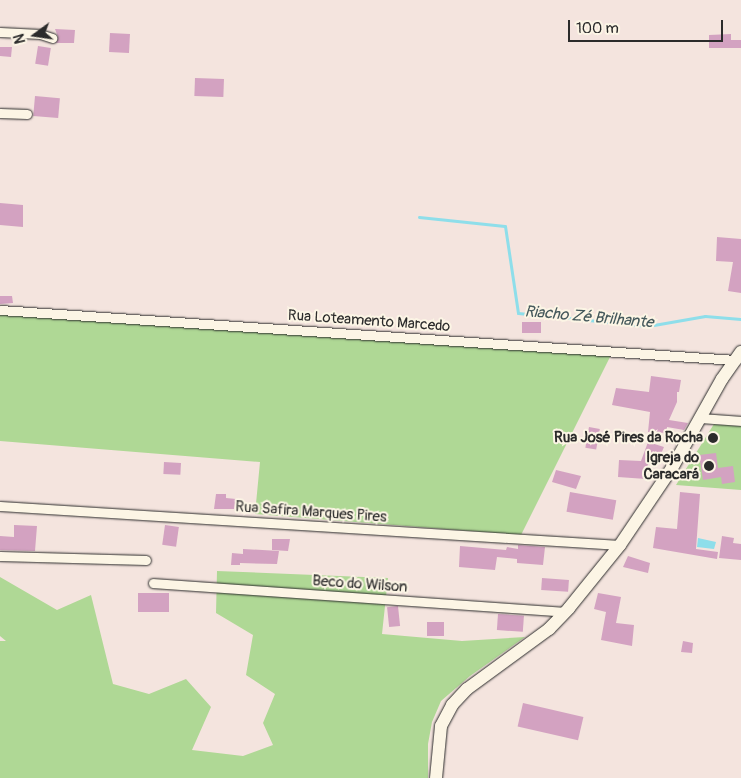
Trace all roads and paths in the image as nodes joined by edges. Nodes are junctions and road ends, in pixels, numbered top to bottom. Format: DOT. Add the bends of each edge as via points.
graph roads {
  1 [pos="0,32"];
  2 [pos="52,38"];
  3 [pos="0,112"];
  4 [pos="27,114"];
  5 [pos="0,310"];
  6 [pos="738,356"];
  7 [pos="701,418"];
  8 [pos="741,421"];
  9 [pos="0,506"];
  10 [pos="620,545"];
  11 [pos="0,556"];
  12 [pos="146,560"];
  13 [pos="153,583"];
  14 [pos="565,612"];
  15 [pos="436,778"];
  1 -- 2 [label="street" via="40,34"];
  3 -- 4 [label="street"];
  5 -- 6 [label="street, Rua Loteamento Marcedo"];
  6 -- 7 [label="street"];
  7 -- 8 [label="street"];
  7 -- 10 [label="street"];
  9 -- 10 [label="street, Rua Safira Marques Pires"];
  10 -- 14 [label="street"];
  11 -- 12 [label="street"];
  13 -- 14 [label="street, Beco do Wilson"];
  14 -- 15 [label="street" via="549,629 467,689 452,705 441,726"];
}
